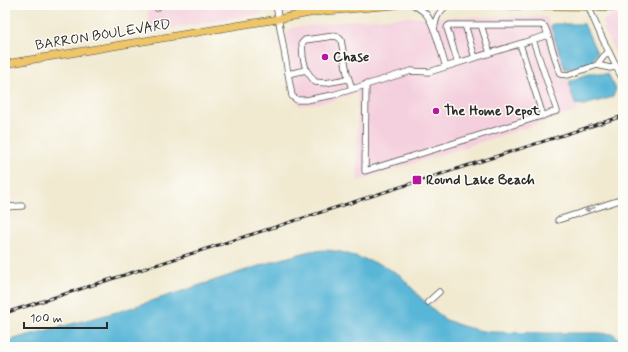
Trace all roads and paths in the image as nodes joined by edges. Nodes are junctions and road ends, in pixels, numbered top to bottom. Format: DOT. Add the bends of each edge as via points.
graph roads {
  1 [pos="276,5"];
  2 [pos="382,5"];
  3 [pos="396,5"];
  4 [pos="414,5"];
  5 [pos="447,5"];
  6 [pos="493,5"];
  7 [pos="505,5"];
  8 [pos="589,6"];
  9 [pos="623,7"];
  10 [pos="278,19"];
  11 [pos="466,25"];
  12 [pos="482,25"];
  13 [pos="434,31"];
  14 [pos="548,35"];
  15 [pos="533,40"];
  16 [pos="520,44"];
  17 [pos="609,52"];
  18 [pos="490,53"];
  19 [pos="475,58"];
  20 [pos="458,63"];
  21 [pos="5,64"];
  22 [pos="597,65"];
  23 [pos="446,67"];
  24 [pos="616,67"];
  25 [pos="306,70"];
  26 [pos="288,74"];
  27 [pos="622,78"];
  28 [pos="348,79"];
  29 [pos="366,84"];
  30 [pos="352,89"];
  31 [pos="543,116"];
  32 [pos="623,199"];
  33 [pos="5,206"];
  34 [pos="22,206"];
  35 [pos="558,220"];
  36 [pos="439,292"];
  37 [pos="428,302"];
  1 -- 10 [label="street"];
  2 -- 3 [label="main road, BARRON BOULEVARD"];
  2 -- 10 [label="main road, BARRON BOULEVARD" via="315,12"];
  4 -- 13 [label="street" via="424,12"];
  5 -- 13 [label="street" via="436,19"];
  6 -- 7 [label="main road"];
  7 -- 8 [label="main road"];
  8 -- 9 [label="main road"];
  8 -- 17 [label="street"];
  10 -- 21 [label="main road, BARRON BOULEVARD"];
  10 -- 26 [label="street"];
  11 -- 12 [label="street"];
  11 -- 19 [label="street"];
  11 -- 20 [label="street" via="450,25 447,28"];
  12 -- 14 [label="street" via="542,25"];
  12 -- 18 [label="street"];
  13 -- 23 [label="street"];
  14 -- 15 [label="street"];
  14 -- 22 [label="street" via="560,74 568,75"];
  15 -- 16 [label="street"];
  15 -- 31 [label="street" via="557,112"];
  16 -- 18 [label="street"];
  16 -- 31 [label="street"];
  17 -- 22 [label="street"];
  17 -- 24 [label="street"];
  18 -- 19 [label="street"];
  19 -- 20 [label="street"];
  20 -- 23 [label="street"];
  22 -- 24 [label="street"];
  23 -- 29 [label="street" via="429,72 412,71"];
  24 -- 27 [label="street"];
  25 -- 26 [label="street"];
  25 -- 28 [label="street" via="315,82"];
  25 -- 28 [label="street" via="302,43 304,40 334,36 341,40"];
  26 -- 30 [label="street" via="292,96 297,100 333,95"];
  28 -- 30 [label="street"];
  29 -- 30 [label="street"];
  29 -- 31 [label="street" via="365,171"];
  32 -- 35 [label="street, one-way"];
  33 -- 34 [label="street"];
  36 -- 37 [label="street"];
}
